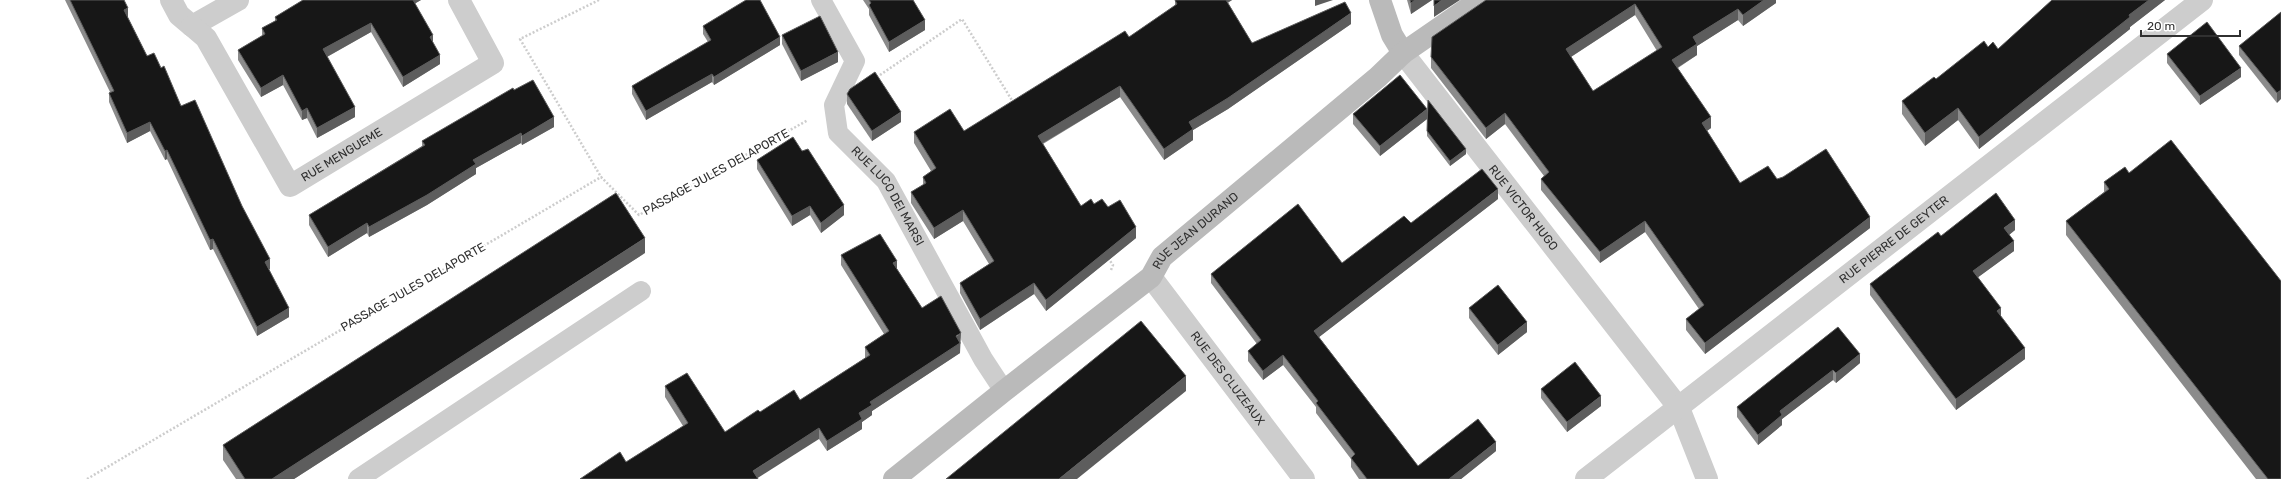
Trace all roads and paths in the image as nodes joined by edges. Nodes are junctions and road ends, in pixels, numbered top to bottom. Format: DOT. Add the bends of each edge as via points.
graph roads {
  1 [pos="170,0"];
  2 [pos="238,0"];
  3 [pos="459,0"];
  4 [pos="599,0"];
  5 [pos="821,0"];
  6 [pos="1380,0"];
  7 [pos="1480,0"];
  8 [pos="2202,0"];
  9 [pos="192,26"];
  10 [pos="1403,53"];
  11 [pos="879,75"];
  12 [pos="834,105"];
  13 [pos="1015,105"];
  14 [pos="602,177"];
  15 [pos="1104,252"];
  16 [pos="1151,277"];
  17 [pos="641,291"];
  18 [pos="1121,300"];
  19 [pos="1004,391"];
  20 [pos="1679,408"];
  21 [pos="87,479"];
  22 [pos="358,479"];
  23 [pos="894,479"];
  24 [pos="1304,479"];
  25 [pos="1586,479"];
  26 [pos="1707,479"];
  1 -- 9 [label="street" via="178,16"];
  2 -- 9 [label="street"];
  3 -- 9 [label="street, RUE MENGUEME" via="493,63 290,186 206,38"];
  4 -- 14 [label="path" via="520,39"];
  5 -- 12 [label="lane" via="855,61"];
  6 -- 10 [label="street, RUE VICTOR HUGO" via="1392,35"];
  7 -- 10 [label="street, RUE JEAN DURAND"];
  8 -- 20 [label="street, RUE PIERRE DE GEYTER"];
  10 -- 16 [label="street, RUE JEAN DURAND" via="1378,77 1162,257"];
  10 -- 20 [label="street, RUE VICTOR HUGO"];
  11 -- 13 [label="path" via="962,19"];
  12 -- 14 [label="path, PASSAGE JULES DELAPORTE" via="639,216"];
  12 -- 19 [label="lane, RUE LUCO DEI MARSI" via="838,133 886,181 983,359"];
  14 -- 21 [label="path, PASSAGE JULES DELAPORTE"];
  15 -- 18 [label="path" via="1112,265 1109,284"];
  16 -- 18 [label="street, RUE JEAN DURAND"];
  16 -- 24 [label="street, RUE DES CLUZEAUX"];
  17 -- 22 [label="lane"];
  18 -- 19 [label="street, RUE JEAN DURAND"];
  19 -- 23 [label="street, RUE JEAN DURAND"];
  20 -- 25 [label="street, RUE PIERRE DE GEYTER"];
  20 -- 26 [label="street, RUE VICTOR HUGO"];
}
